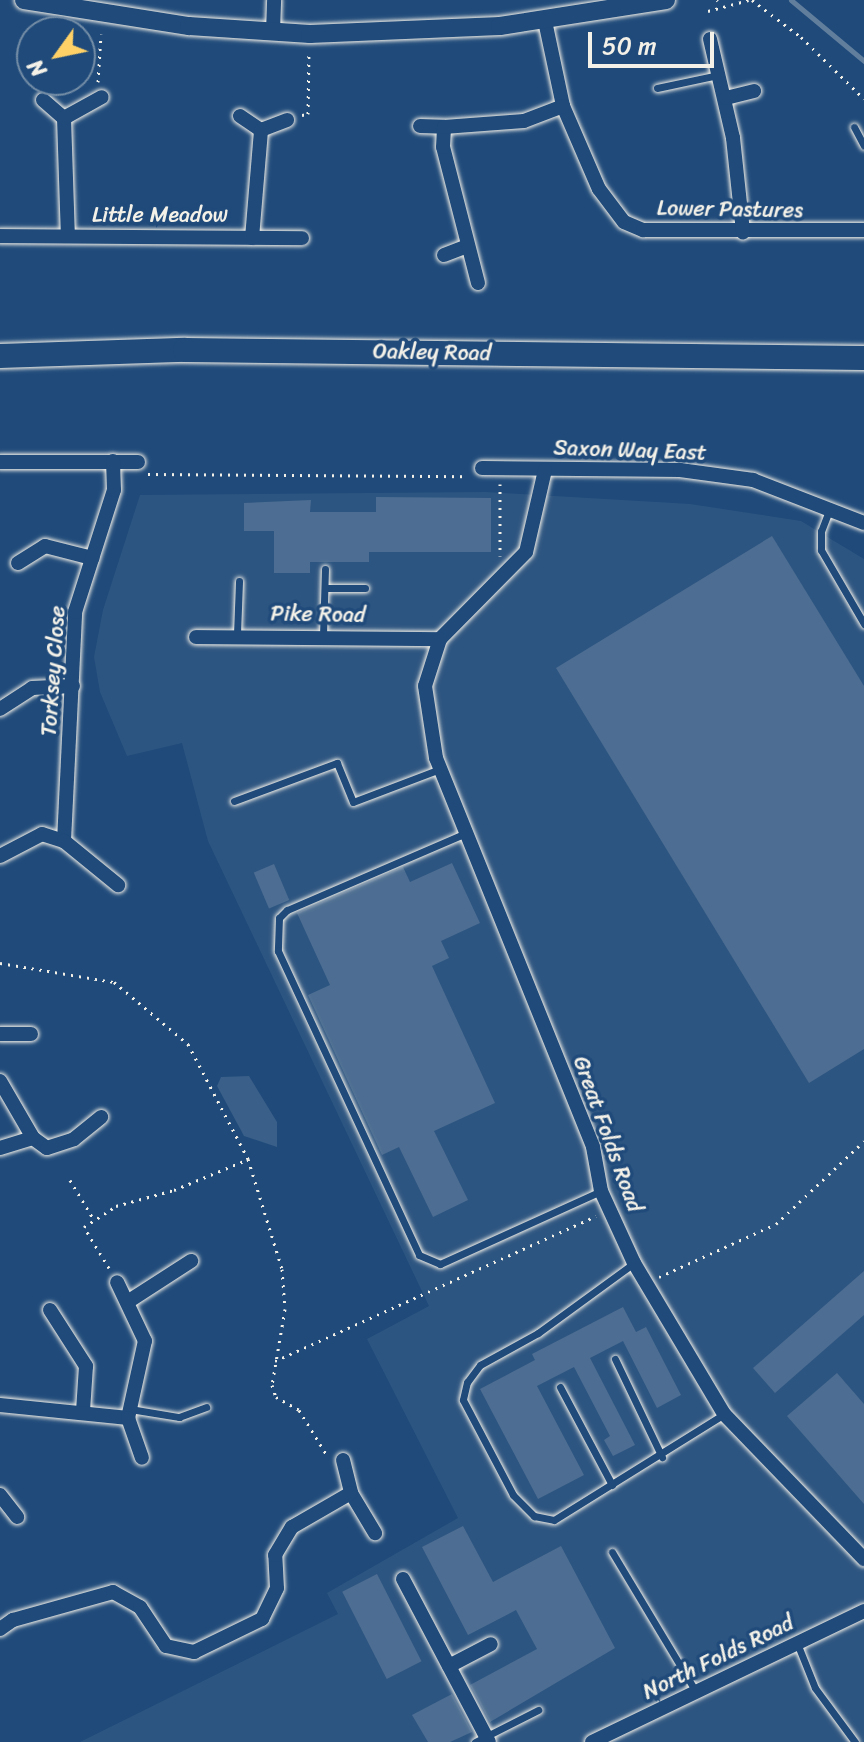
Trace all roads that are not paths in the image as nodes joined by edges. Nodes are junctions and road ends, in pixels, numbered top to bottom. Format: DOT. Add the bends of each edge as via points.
graph roads {
  1 [pos="24,0"];
  2 [pos="274,0"];
  3 [pos="666,0"];
  4 [pos="545,21"];
  5 [pos="273,32"];
  6 [pos="710,39"];
  7 [pos="720,74"];
  8 [pos="657,88"];
  9 [pos="754,91"];
  10 [pos="102,97"];
  11 [pos="726,98"];
  12 [pos="43,100"];
  13 [pos="563,106"];
  14 [pos="240,116"];
  15 [pos="64,118"];
  16 [pos="287,120"];
  17 [pos="420,126"];
  18 [pos="444,127"];
  19 [pos="854,127"];
  20 [pos="261,130"];
  21 [pos="864,146"];
  22 [pos="864,230"];
  23 [pos="743,232"];
  24 [pos="0,236"];
  25 [pos="68,236"];
  26 [pos="252,238"];
  27 [pos="302,238"];
  28 [pos="467,246"];
  29 [pos="444,255"];
  30 [pos="478,283"];
  31 [pos="0,356"];
  32 [pos="864,358"];
  33 [pos="113,461"];
  34 [pos="0,462"];
  35 [pos="138,462"];
  36 [pos="545,470"];
  37 [pos="476,472"];
  38 [pos="831,506"];
  39 [pos="864,523"];
  40 [pos="92,558"];
  41 [pos="18,563"];
  42 [pos="325,569"];
  43 [pos="239,581"];
  44 [pos="325,588"];
  45 [pos="365,588"];
  46 [pos="864,624"];
  47 [pos="237,634"];
  48 [pos="323,636"];
  49 [pos="196,637"];
  50 [pos="440,639"];
  51 [pos="73,686"];
  52 [pos="0,709"];
  53 [pos="438,763"];
  54 [pos="234,801"];
  55 [pos="466,833"];
  56 [pos="64,841"];
  57 [pos="0,856"];
  58 [pos="118,885"];
  59 [pos="0,1034"];
  60 [pos="31,1034"];
  61 [pos="0,1081"];
  62 [pos="101,1117"];
  63 [pos="33,1138"];
  64 [pos="0,1148"];
  65 [pos="601,1191"];
  66 [pos="191,1261"];
  67 [pos="634,1263"];
  68 [pos="117,1282"];
  69 [pos="129,1301"];
  70 [pos="50,1310"];
  71 [pos="615,1359"];
  72 [pos="560,1387"];
  73 [pos="0,1405"];
  74 [pos="206,1407"];
  75 [pos="83,1411"];
  76 [pos="129,1414"];
  77 [pos="724,1414"];
  78 [pos="662,1457"];
  79 [pos="142,1458"];
  80 [pos="343,1460"];
  81 [pos="612,1485"];
  82 [pos="351,1493"];
  83 [pos="0,1495"];
  84 [pos="17,1517"];
  85 [pos="375,1533"];
  86 [pos="861,1550"];
  87 [pos="612,1552"];
  88 [pos="403,1579"];
  89 [pos="864,1611"];
  90 [pos="0,1629"];
  91 [pos="797,1643"];
  92 [pos="491,1644"];
  93 [pos="449,1666"];
  94 [pos="696,1692"];
  95 [pos="538,1710"];
  96 [pos="483,1740"];
  97 [pos="592,1742"];
  98 [pos="855,1742"];
  1 -- 5 [label="street" via="175,24"];
  2 -- 5 [label="street"];
  3 -- 4 [label="street"];
  4 -- 5 [label="street" via="406,32"];
  4 -- 13 [label="street, Lower Pastures"];
  6 -- 7 [label="street"];
  7 -- 8 [label="lane"];
  7 -- 11 [label="street"];
  9 -- 11 [label="street"];
  10 -- 15 [label="street"];
  11 -- 23 [label="street"];
  12 -- 15 [label="street"];
  13 -- 18 [label="street" via="524,121"];
  13 -- 23 [label="street, Lower Pastures" via="599,189 624,222 643,230"];
  14 -- 20 [label="street"];
  15 -- 25 [label="street, Little Meadow"];
  16 -- 20 [label="street"];
  17 -- 18 [label="street"];
  18 -- 28 [label="street" via="443,147"];
  19 -- 21 [label="lane"];
  20 -- 26 [label="street, Little Meadow"];
  22 -- 23 [label="street, Lower Pastures"];
  24 -- 25 [label="street, Little Meadow"];
  25 -- 26 [label="street, Little Meadow"];
  26 -- 27 [label="street, Little Meadow"];
  28 -- 29 [label="street"];
  28 -- 30 [label="street"];
  31 -- 32 [label="main road, Oakley Road" via="185,350"];
  33 -- 34 [label="street"];
  33 -- 35 [label="street"];
  33 -- 40 [label="street, Torksey Close" via="114,490"];
  36 -- 37 [label="street, Saxon Way East"];
  36 -- 38 [label="street, Saxon Way East" via="680,470 753,480"];
  36 -- 50 [label="street" via="526,552"];
  38 -- 39 [label="street, Saxon Way East"];
  38 -- 46 [label="lane" via="821,531 821,550"];
  40 -- 41 [label="street" via="45,546"];
  40 -- 51 [label="street, Torksey Close" via="75,612"];
  42 -- 44 [label="lane"];
  43 -- 47 [label="lane"];
  44 -- 45 [label="lane"];
  44 -- 48 [label="lane"];
  47 -- 48 [label="street, Pike Road"];
  47 -- 49 [label="street, Pike Road"];
  48 -- 50 [label="street, Pike Road"];
  50 -- 53 [label="street, Great Folds Road" via="425,686"];
  51 -- 52 [label="street" via="32,688"];
  51 -- 56 [label="street, Torksey Close"];
  53 -- 54 [label="lane" via="353,802 337,763"];
  53 -- 55 [label="street, Great Folds Road"];
  55 -- 65 [label="street, Great Folds Road" via="593,1147"];
  55 -- 65 [label="lane" via="287,910 279,918 278,951 419,1255 440,1264"];
  56 -- 57 [label="street" via="42,834"];
  56 -- 58 [label="street"];
  59 -- 60 [label="street"];
  61 -- 63 [label="street"];
  62 -- 63 [label="street" via="56,1147 47,1148"];
  63 -- 64 [label="street"];
  65 -- 67 [label="street, Great Folds Road"];
  66 -- 69 [label="street"];
  67 -- 77 [label="street, Great Folds Road"];
  67 -- 81 [label="lane" via="538,1333 480,1365 467,1382 463,1400 513,1495 534,1516 554,1520"];
  68 -- 69 [label="street"];
  69 -- 76 [label="street" via="145,1341"];
  70 -- 75 [label="street" via="86,1366"];
  71 -- 78 [label="lane"];
  72 -- 81 [label="lane"];
  73 -- 75 [label="street"];
  74 -- 76 [label="lane" via="179,1417"];
  75 -- 76 [label="street"];
  76 -- 79 [label="street"];
  77 -- 78 [label="lane"];
  77 -- 86 [label="street, Great Folds Road"];
  78 -- 81 [label="lane"];
  80 -- 82 [label="street"];
  82 -- 85 [label="street"];
  82 -- 90 [label="street" via="292,1527 275,1555 277,1588 262,1619 194,1652 166,1646 140,1607 113,1592 13,1620"];
  83 -- 84 [label="street"];
  87 -- 94 [label="lane"];
  88 -- 93 [label="street"];
  89 -- 91 [label="street, North Folds Road"];
  91 -- 94 [label="street, North Folds Road"];
  91 -- 98 [label="lane" via="815,1688"];
  92 -- 93 [label="street"];
  93 -- 96 [label="street"];
  94 -- 97 [label="street, North Folds Road"];
  95 -- 96 [label="lane"];
}
